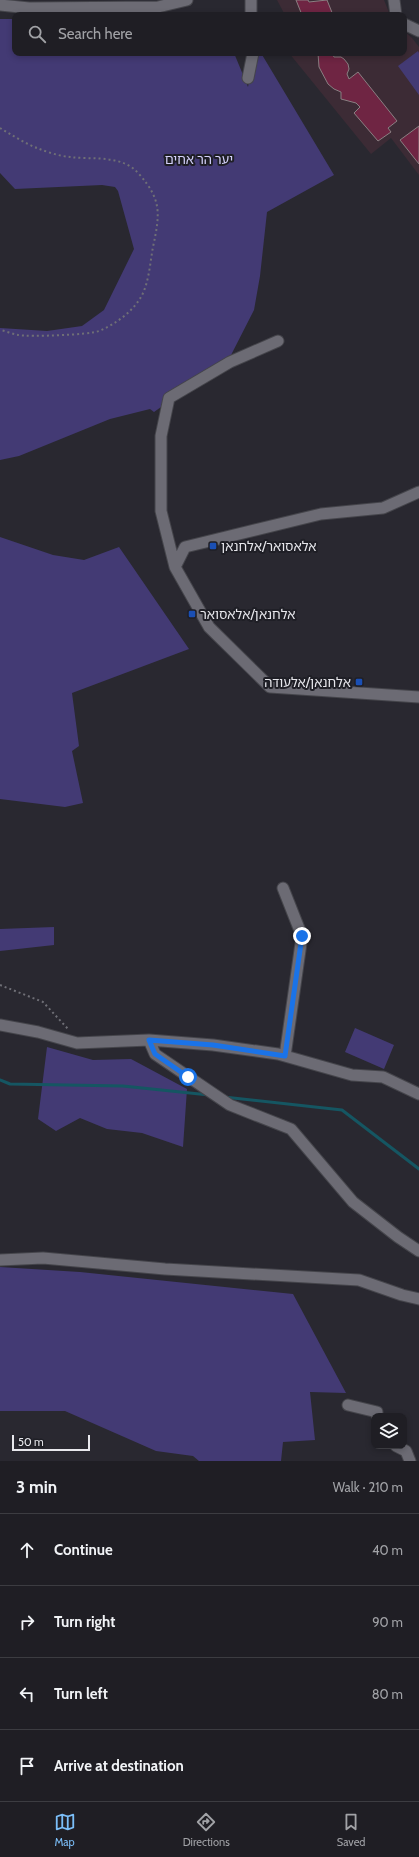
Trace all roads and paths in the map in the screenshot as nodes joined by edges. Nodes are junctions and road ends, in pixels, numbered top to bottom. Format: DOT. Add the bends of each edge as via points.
graph roads {
  1 [pos="186,0"];
  2 [pos="250,0"];
  3 [pos="394,0"];
  4 [pos="0,5"];
  5 [pos="251,12"];
  6 [pos="396,12"];
  7 [pos="407,25"];
  8 [pos="419,31"];
  9 [pos="252,56"];
  10 [pos="248,78"];
  11 [pos="0,128"];
  12 [pos="0,330"];
  13 [pos="278,341"];
  14 [pos="419,492"];
  15 [pos="175,567"];
  16 [pos="419,697"];
  17 [pos="283,888"];
  18 [pos="0,985"];
  19 [pos="0,1025"];
  20 [pos="149,1040"];
  21 [pos="77,1043"];
  22 [pos="285,1056"];
  23 [pos="419,1094"];
  24 [pos="419,1251"];
  25 [pos="0,1260"];
  26 [pos="419,1299"];
  27 [pos="348,1405"];
  28 [pos="377,1413"];
  29 [pos="402,1449"];
  30 [pos="410,1461"];
  1 -- 4 [label="street" via="151,7 29,8"];
  2 -- 5 [label="street"];
  3 -- 6 [label="street"];
  7 -- 8 [label="street"];
  9 -- 10 [label="street"];
  11 -- 12 [label="path" via="37,148 69,157 103,158 125,164 138,172 153,193 159,220 144,290 133,308 120,320 99,331 87,333 18,335"];
  13 -- 15 [label="street" via="230,362 169,398 161,436 161,511"];
  14 -- 15 [label="street" via="383,508 321,514 185,547"];
  15 -- 16 [label="street" via="209,627 270,687"];
  17 -- 22 [label="street" via="302,936"];
  18 -- 21 [label="path" via="43,1002 66,1025"];
  19 -- 21 [label="street"];
  20 -- 21 [label="street"];
  20 -- 22 [label="street" via="213,1045"];
  20 -- 24 [label="street" via="155,1054 230,1105 291,1128 353,1202"];
  22 -- 23 [label="street" via="352,1075 383,1076"];
  25 -- 26 [label="street" via="43,1258 165,1269 359,1280"];
  27 -- 28 [label="street"];
  29 -- 30 [label="street" via="406,1451"];
}
